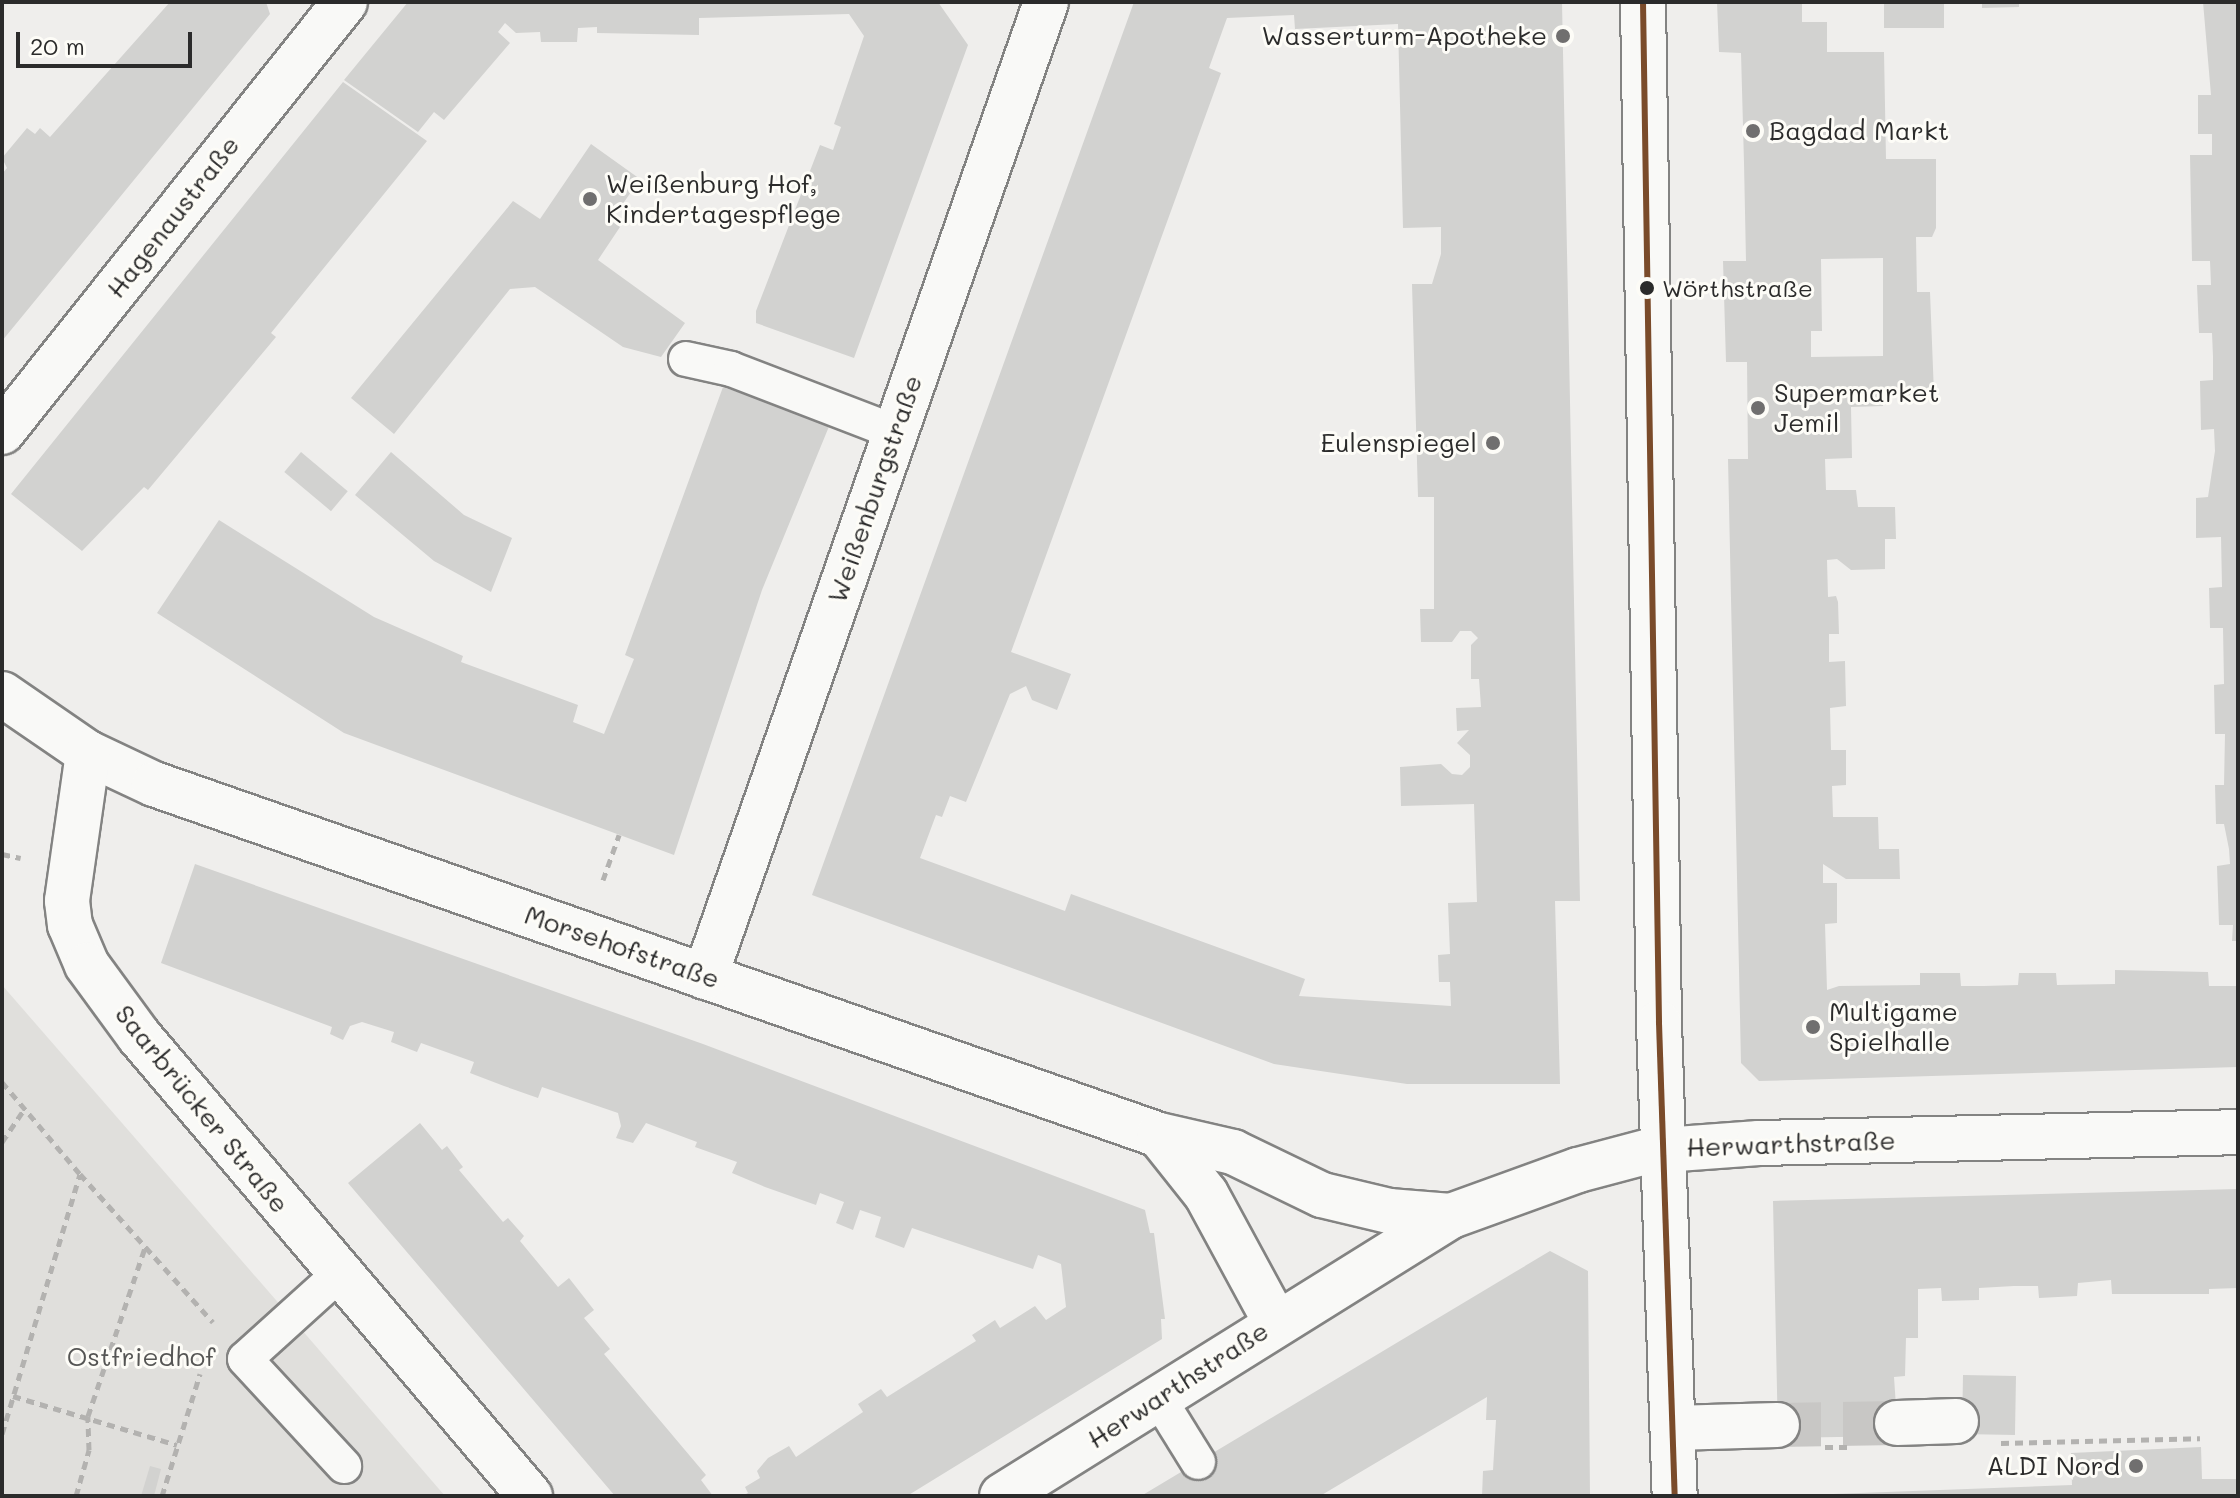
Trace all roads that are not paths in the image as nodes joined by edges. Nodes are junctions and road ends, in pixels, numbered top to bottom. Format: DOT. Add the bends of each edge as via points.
graph roads {
  1 [pos="345,2"];
  2 [pos="1046,2"];
  3 [pos="1643,2"];
  4 [pos="686,359"];
  5 [pos="2,432"];
  6 [pos="895,432"];
  7 [pos="2,694"];
  8 [pos="88,753"];
  9 [pos="705,977"];
  10 [pos="2238,1132"];
  11 [pos="1159,1135"];
  12 [pos="1664,1149"];
  13 [pos="1451,1216"];
  14 [pos="338,1275"];
  15 [pos="1276,1323"];
  16 [pos="1159,1399"];
  17 [pos="1956,1421"];
  18 [pos="1897,1423"];
  19 [pos="1777,1425"];
  20 [pos="1673,1428"];
  21 [pos="1198,1462"];
  22 [pos="344,1466"];
  23 [pos="530,1496"];
  24 [pos="1002,1496"];
  25 [pos="1675,1496"];
  1 -- 5 [label="street, Hagenaustraße"];
  2 -- 6 [label="street, Weißenburgstraße"];
  3 -- 12 [label="street"];
  4 -- 6 [label="lane" via="731,369"];
  6 -- 9 [label="street, Weißenburgstraße"];
  7 -- 8 [label="street"];
  8 -- 9 [label="street, Morsehofstraße" via="154,784"];
  8 -- 14 [label="street, Saarbrücker Straße" via="67,901 70,925 87,965 139,1036"];
  9 -- 11 [label="street, Morsehofstraße"];
  10 -- 12 [label="street, Herwarthstraße"];
  11 -- 13 [label="street, Morsehofstraße" via="1233,1152 1322,1195 1389,1211"];
  11 -- 15 [label="street" via="1206,1194"];
  12 -- 13 [label="street, Herwarthstraße" via="1578,1170"];
  12 -- 20 [label="street"];
  13 -- 15 [label="street, Herwarthstraße"];
  14 -- 22 [label="lane" via="245,1359"];
  14 -- 23 [label="street, Saarbrücker Straße"];
  15 -- 16 [label="street, Herwarthstraße"];
  16 -- 21 [label="lane"];
  16 -- 24 [label="street, Herwarthstraße"];
  17 -- 18 [label="street"];
  19 -- 20 [label="street"];
  20 -- 25 [label="street"];
}
